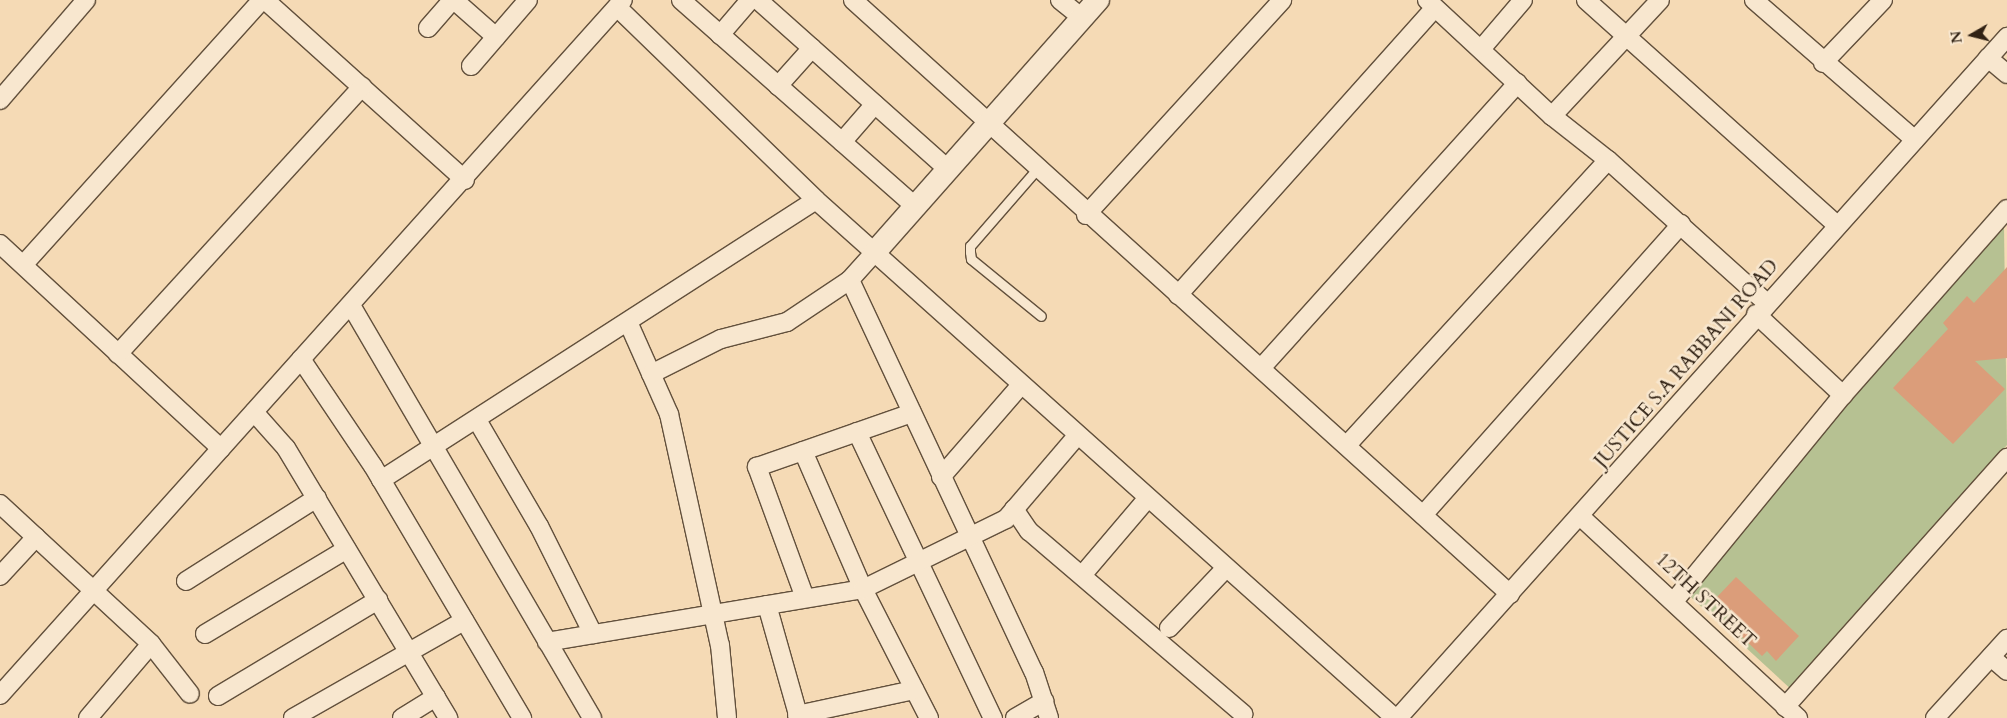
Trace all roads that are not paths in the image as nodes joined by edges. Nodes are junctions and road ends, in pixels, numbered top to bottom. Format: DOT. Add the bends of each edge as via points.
graph roads {
  1 [pos="86,0"];
  2 [pos="263,0"];
  3 [pos="453,0"];
  4 [pos="528,0"];
  5 [pos="681,0"];
  6 [pos="750,0"];
  7 [pos="758,0"];
  8 [pos="853,0"];
  9 [pos="1060,0"];
  10 [pos="1098,0"];
  11 [pos="1282,0"];
  12 [pos="1523,0"];
  13 [pos="1586,0"];
  14 [pos="1660,0"];
  15 [pos="1754,0"];
  16 [pos="1883,0"];
  17 [pos="620,4"];
  18 [pos="1431,4"];
  19 [pos="1082,18"];
  20 [pos="428,28"];
  21 [pos="720,34"];
  22 [pos="496,37"];
  23 [pos="2007,37"];
  24 [pos="1627,38"];
  25 [pos="812,48"];
  26 [pos="1482,48"];
  27 [pos="1988,58"];
  28 [pos="1823,63"];
  29 [pos="471,66"];
  30 [pos="2007,74"];
  31 [pos="1518,83"];
  32 [pos="778,86"];
  33 [pos="362,87"];
  34 [pos="0,100"];
  35 [pos="875,104"];
  36 [pos="1552,116"];
  37 [pos="990,122"];
  38 [pos="1915,140"];
  39 [pos="842,142"];
  40 [pos="1608,160"];
  41 [pos="948,169"];
  42 [pos="1037,169"];
  43 [pos="465,180"];
  44 [pos="816,200"];
  45 [pos="914,206"];
  46 [pos="2007,209"];
  47 [pos="1086,215"];
  48 [pos="1681,224"];
  49 [pos="1837,225"];
  50 [pos="0,244"];
  51 [pos="874,252"];
  52 [pos="24,264"];
  53 [pos="850,280"];
  54 [pos="1178,295"];
  55 [pos="352,307"];
  56 [pos="1762,308"];
  57 [pos="1041,316"];
  58 [pos="628,322"];
  59 [pos="118,354"];
  60 [pos="301,359"];
  61 [pos="1262,367"];
  62 [pos="651,374"];
  63 [pos="1020,386"];
  64 [pos="1843,395"];
  65 [pos="254,412"];
  66 [pos="912,413"];
  67 [pos="477,420"];
  68 [pos="857,432"];
  69 [pos="1077,436"];
  70 [pos="1348,445"];
  71 [pos="436,446"];
  72 [pos="221,449"];
  73 [pos="803,451"];
  74 [pos="2007,458"];
  75 [pos="941,476"];
  76 [pos="381,480"];
  77 [pos="317,498"];
  78 [pos="1147,498"];
  79 [pos="0,504"];
  80 [pos="1014,509"];
  81 [pos="1423,515"];
  82 [pos="1581,517"];
  83 [pos="36,537"];
  84 [pos="969,537"];
  85 [pos="347,549"];
  86 [pos="918,562"];
  87 [pos="1226,568"];
  88 [pos="1084,573"];
  89 [pos="0,576"];
  90 [pos="186,581"];
  91 [pos="93,588"];
  92 [pos="863,589"];
  93 [pos="1510,594"];
  94 [pos="805,598"];
  95 [pos="378,600"];
  96 [pos="1674,600"];
  97 [pos="767,605"];
  98 [pos="714,613"];
  99 [pos="464,621"];
  100 [pos="1169,628"];
  101 [pos="205,634"];
  102 [pos="593,634"];
  103 [pos="2007,639"];
  104 [pos="548,642"];
  105 [pos="151,644"];
  106 [pos="409,652"];
  107 [pos="1991,657"];
  108 [pos="2007,671"];
  109 [pos="914,690"];
  110 [pos="190,694"];
  111 [pos="0,695"];
  112 [pos="218,696"];
  113 [pos="436,697"];
  114 [pos="1044,701"];
  115 [pos="1792,712"];
  116 [pos="1243,714"];
  117 [pos="798,716"];
  118 [pos="88,718"];
  119 [pos="293,718"];
  120 [pos="402,718"];
  121 [pos="448,718"];
  122 [pos="522,718"];
  123 [pos="592,718"];
  124 [pos="727,718"];
  125 [pos="929,718"];
  126 [pos="993,718"];
  127 [pos="1015,718"];
  128 [pos="1049,718"];
  129 [pos="1396,718"];
  130 [pos="1935,718"];
  1 -- 34 [label="street"];
  2 -- 33 [label="street"];
  2 -- 52 [label="street"];
  3 -- 20 [label="street"];
  3 -- 22 [label="street"];
  4 -- 22 [label="street"];
  5 -- 21 [label="street"];
  6 -- 21 [label="street"];
  7 -- 25 [label="street"];
  8 -- 37 [label="street"];
  9 -- 19 [label="street"];
  10 -- 19 [label="street"];
  11 -- 47 [label="street"];
  12 -- 26 [label="street"];
  13 -- 24 [label="street"];
  14 -- 24 [label="street"];
  15 -- 28 [label="street"];
  16 -- 28 [label="street"];
  17 -- 43 [label="street"];
  17 -- 44 [label="street"];
  18 -- 26 [label="street"];
  18 -- 54 [label="street"];
  19 -- 37 [label="street"];
  21 -- 32 [label="street"];
  22 -- 29 [label="street"];
  23 -- 27 [label="street, JUSTICE S.A RABBANI ROAD"];
  24 -- 36 [label="street"];
  24 -- 49 [label="street"];
  25 -- 32 [label="street"];
  25 -- 35 [label="street"];
  26 -- 31 [label="street"];
  27 -- 30 [label="street"];
  27 -- 38 [label="street, JUSTICE S.A RABBANI ROAD"];
  28 -- 38 [label="street"];
  31 -- 36 [label="street"];
  31 -- 61 [label="street"];
  32 -- 39 [label="street"];
  33 -- 43 [label="street"];
  33 -- 59 [label="street"];
  35 -- 39 [label="street"];
  35 -- 41 [label="street"];
  36 -- 40 [label="street"];
  37 -- 41 [label="street"];
  37 -- 42 [label="street"];
  38 -- 49 [label="street, JUSTICE S.A RABBANI ROAD"];
  39 -- 45 [label="street"];
  40 -- 48 [label="street"];
  40 -- 70 [label="street"];
  41 -- 45 [label="street"];
  42 -- 47 [label="street"];
  42 -- 57 [label="lane" via="970,246 970,252 971,259"];
  43 -- 55 [label="street"];
  44 -- 51 [label="street"];
  44 -- 58 [label="street"];
  45 -- 51 [label="street"];
  46 -- 64 [label="street"];
  47 -- 54 [label="street"];
  48 -- 56 [label="street"];
  48 -- 81 [label="street"];
  49 -- 56 [label="street, JUSTICE S.A RABBANI ROAD"];
  50 -- 52 [label="street"];
  51 -- 53 [label="street"];
  51 -- 63 [label="street"];
  52 -- 59 [label="street"];
  53 -- 62 [label="street" via="787,322 721,339"];
  53 -- 66 [label="street"];
  54 -- 61 [label="street"];
  55 -- 60 [label="street"];
  55 -- 71 [label="street"];
  56 -- 64 [label="street"];
  56 -- 82 [label="street, JUSTICE S.A RABBANI ROAD"];
  58 -- 62 [label="street"];
  58 -- 67 [label="street"];
  59 -- 72 [label="street"];
  60 -- 65 [label="street"];
  60 -- 76 [label="street"];
  61 -- 70 [label="street"];
  62 -- 98 [label="street" via="669,414"];
  63 -- 69 [label="street"];
  63 -- 75 [label="street"];
  64 -- 96 [label="street"];
  65 -- 72 [label="street"];
  65 -- 77 [label="street" via="286,448"];
  66 -- 68 [label="street"];
  66 -- 75 [label="street"];
  67 -- 71 [label="street"];
  67 -- 102 [label="street" via="539,526"];
  68 -- 73 [label="street"];
  68 -- 86 [label="street"];
  69 -- 78 [label="street"];
  69 -- 80 [label="street"];
  70 -- 81 [label="street"];
  71 -- 76 [label="street"];
  71 -- 104 [label="street"];
  72 -- 91 [label="street"];
  73 -- 92 [label="street"];
  73 -- 94 [label="street" via="757,467"];
  74 -- 115 [label="street"];
  75 -- 84 [label="street"];
  76 -- 99 [label="street"];
  77 -- 85 [label="street"];
  77 -- 90 [label="street"];
  78 -- 87 [label="street"];
  78 -- 88 [label="street"];
  79 -- 83 [label="street"];
  80 -- 84 [label="street" via="1006,519"];
  80 -- 116 [label="street" via="1030,531"];
  81 -- 93 [label="street"];
  82 -- 93 [label="street, JUSTICE S.A RABBANI ROAD"];
  82 -- 96 [label="street, 12TH STREET"];
  83 -- 89 [label="street"];
  83 -- 91 [label="street"];
  84 -- 86 [label="street"];
  84 -- 114 [label="street"];
  85 -- 95 [label="street"];
  85 -- 101 [label="street"];
  86 -- 92 [label="street"];
  86 -- 126 [label="street"];
  87 -- 100 [label="street"];
  87 -- 129 [label="street"];
  91 -- 105 [label="street"];
  91 -- 111 [label="street"];
  92 -- 94 [label="street"];
  92 -- 109 [label="street"];
  93 -- 129 [label="street, JUSTICE S.A RABBANI ROAD"];
  94 -- 97 [label="street"];
  95 -- 106 [label="street"];
  95 -- 112 [label="street"];
  96 -- 115 [label="street, 12TH STREET"];
  97 -- 98 [label="street"];
  97 -- 117 [label="street"];
  98 -- 102 [label="street"];
  98 -- 124 [label="street"];
  99 -- 106 [label="street"];
  99 -- 122 [label="street"];
  102 -- 104 [label="street"];
  103 -- 107 [label="street"];
  104 -- 123 [label="street"];
  105 -- 110 [label="street"];
  105 -- 118 [label="street"];
  106 -- 113 [label="street"];
  106 -- 119 [label="street"];
  107 -- 108 [label="street"];
  107 -- 130 [label="street"];
  109 -- 117 [label="street"];
  109 -- 125 [label="street"];
  113 -- 120 [label="street"];
  113 -- 121 [label="street"];
  114 -- 127 [label="street"];
  114 -- 128 [label="street"];
}
